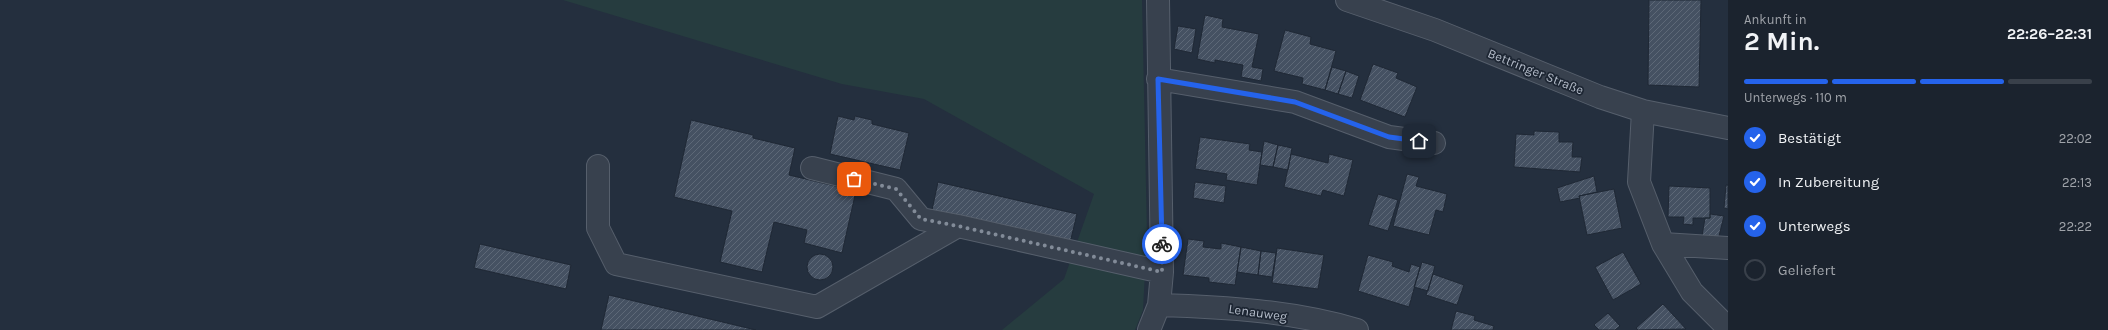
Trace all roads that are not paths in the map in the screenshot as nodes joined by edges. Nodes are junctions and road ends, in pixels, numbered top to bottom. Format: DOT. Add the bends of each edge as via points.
graph roads {
  1 [pos="1158,0"];
  2 [pos="1347,0"];
  3 [pos="1158,79"];
  4 [pos="1643,111"];
  5 [pos="1728,128"];
  6 [pos="1434,143"];
  7 [pos="598,166"];
  8 [pos="812,168"];
  9 [pos="958,226"];
  10 [pos="1663,244"];
  11 [pos="1728,248"];
  12 [pos="1162,272"];
  13 [pos="1159,305"];
  14 [pos="1728,328"];
  15 [pos="1149,330"];
  16 [pos="1357,330"];
  1 -- 3 [label="street"];
  2 -- 4 [label="street, Bettringer Straße" via="1435,30 1575,88"];
  3 -- 6 [label="street" via="1295,102 1389,137"];
  3 -- 12 [label="street"];
  4 -- 5 [label="street, Bettringer Straße"];
  4 -- 10 [label="street" via="1639,182"];
  7 -- 9 [label="street" via="598,228 616,264 817,307"];
  8 -- 9 [label="street" via="896,189 921,219"];
  9 -- 12 [label="street"];
  10 -- 11 [label="street"];
  10 -- 14 [label="street" via="1692,292"];
  12 -- 13 [label="street"];
  13 -- 15 [label="street"];
  13 -- 16 [label="street, Lenauweg" via="1228,307 1337,324"];
}
